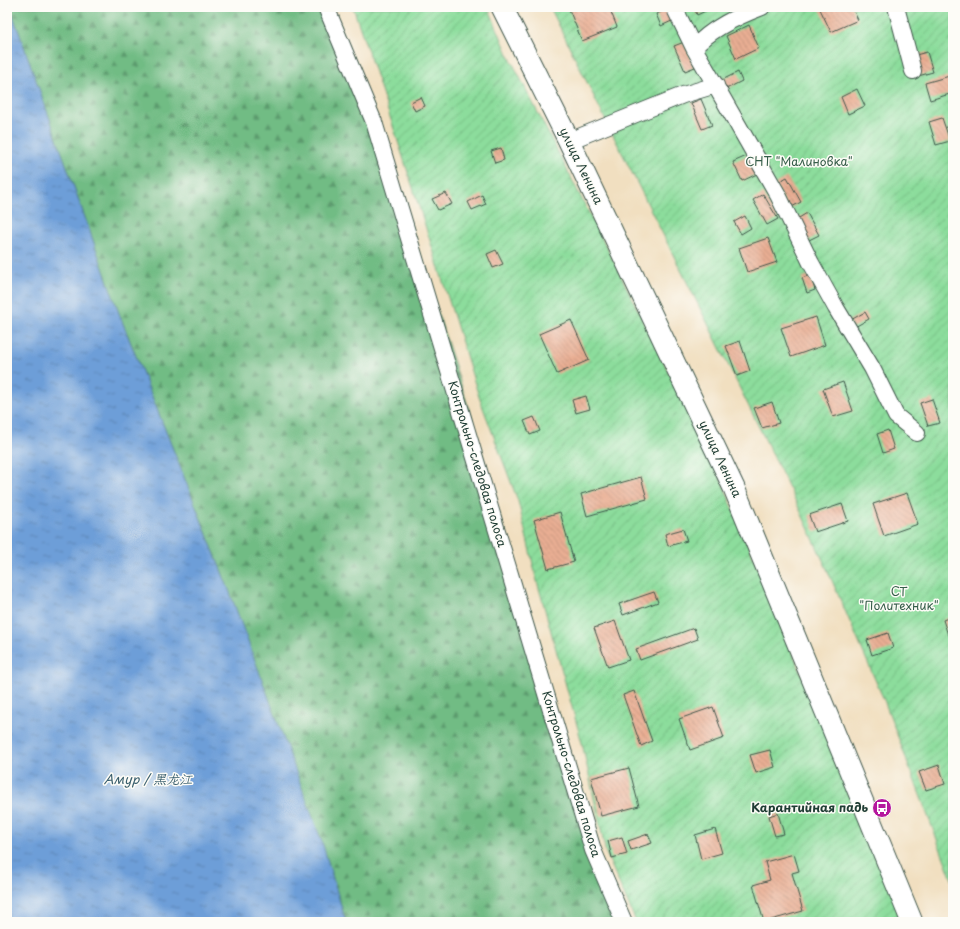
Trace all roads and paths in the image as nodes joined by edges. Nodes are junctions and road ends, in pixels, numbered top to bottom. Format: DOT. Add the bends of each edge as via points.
graph roads {
  1 [pos="326,7"];
  2 [pos="502,7"];
  3 [pos="674,7"];
  4 [pos="762,7"];
  5 [pos="896,7"];
  6 [pos="694,48"];
  7 [pos="913,71"];
  8 [pos="716,85"];
  9 [pos="569,141"];
  10 [pos="917,433"];
  11 [pos="624,922"];
  12 [pos="912,922"];
  1 -- 11 [label="street, Контрольно-следовая полоса" via="374,122 593,850"];
  2 -- 9 [label="street, улица Ленина"];
  3 -- 6 [label="street"];
  4 -- 6 [label="street" via="718,28"];
  5 -- 7 [label="street"];
  6 -- 8 [label="street"];
  8 -- 9 [label="street" via="683,95"];
  8 -- 10 [label="street" via="896,416"];
  9 -- 12 [label="street, улица Ленина" via="734,488"];
}
